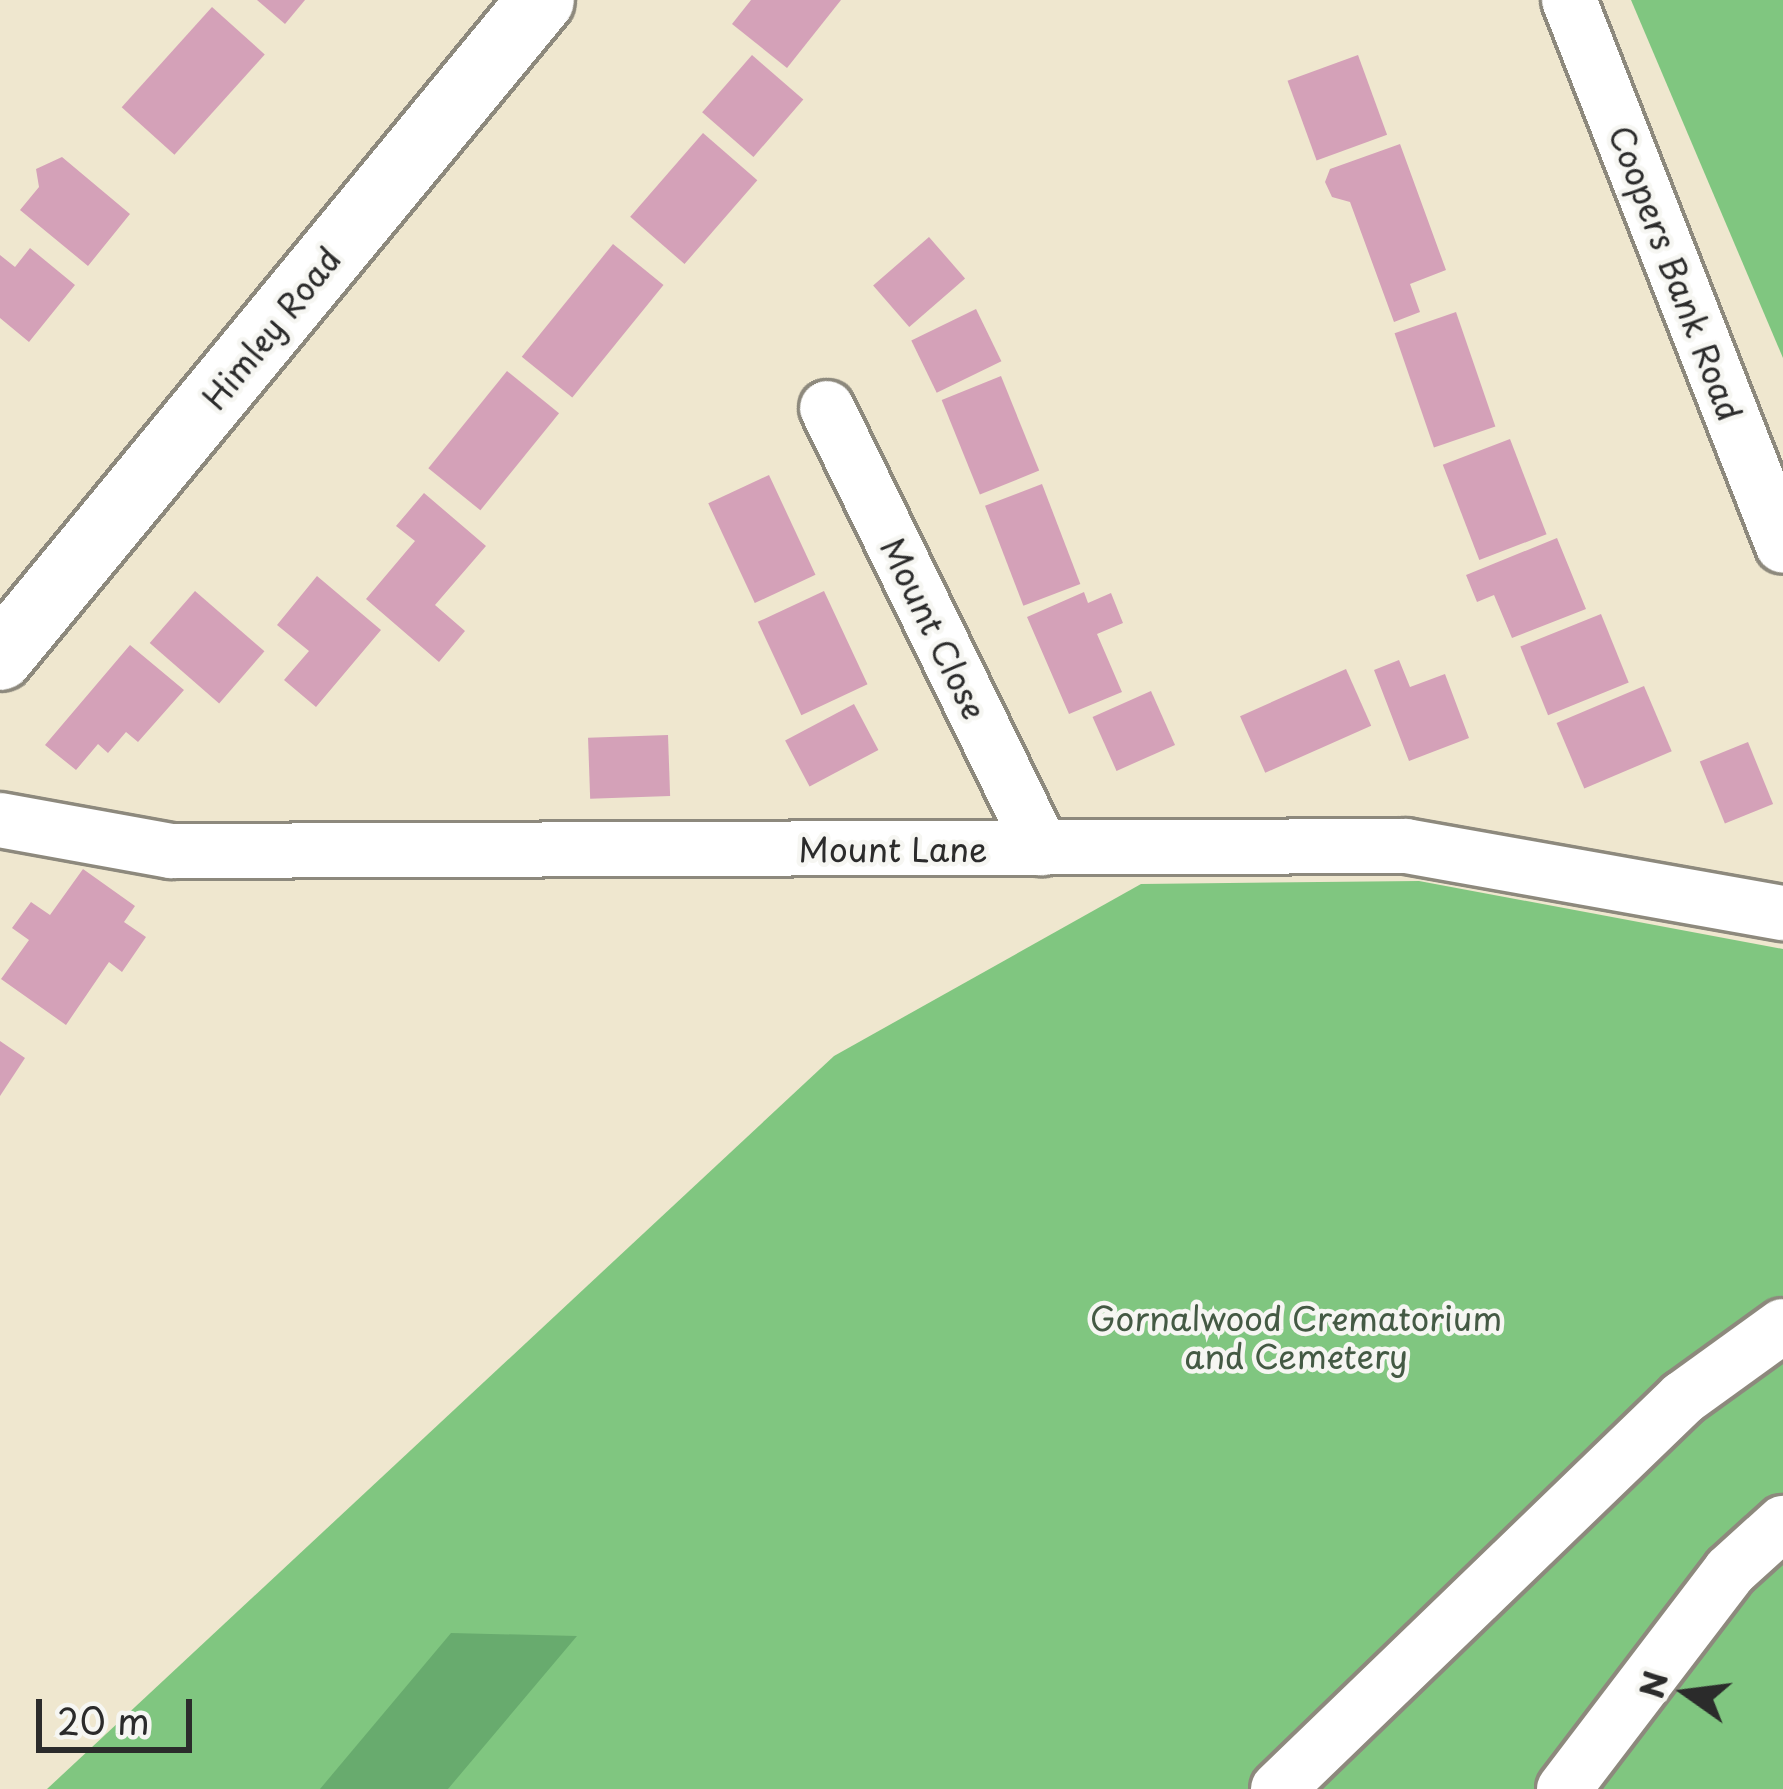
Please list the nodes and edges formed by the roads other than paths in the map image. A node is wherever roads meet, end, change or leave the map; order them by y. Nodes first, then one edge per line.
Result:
1 (541, 0) edge
2 (1569, 0) edge
3 (827, 408) dead end
4 (1783, 546) edge
5 (0, 656) edge
6 (0, 820) edge
7 (1042, 848) junction
8 (1783, 913) edge
9 (1783, 1326) edge
10 (1783, 1523) edge
11 (1279, 1789) edge
12 (1564, 1789) edge

1 - 5 main road, Himley Road
2 - 4 street, Coopers Bank Road
3 - 7 street, Mount Close
6 - 7 street, Mount Lane
7 - 8 street, Mount Lane
9 - 11 street
10 - 12 street

